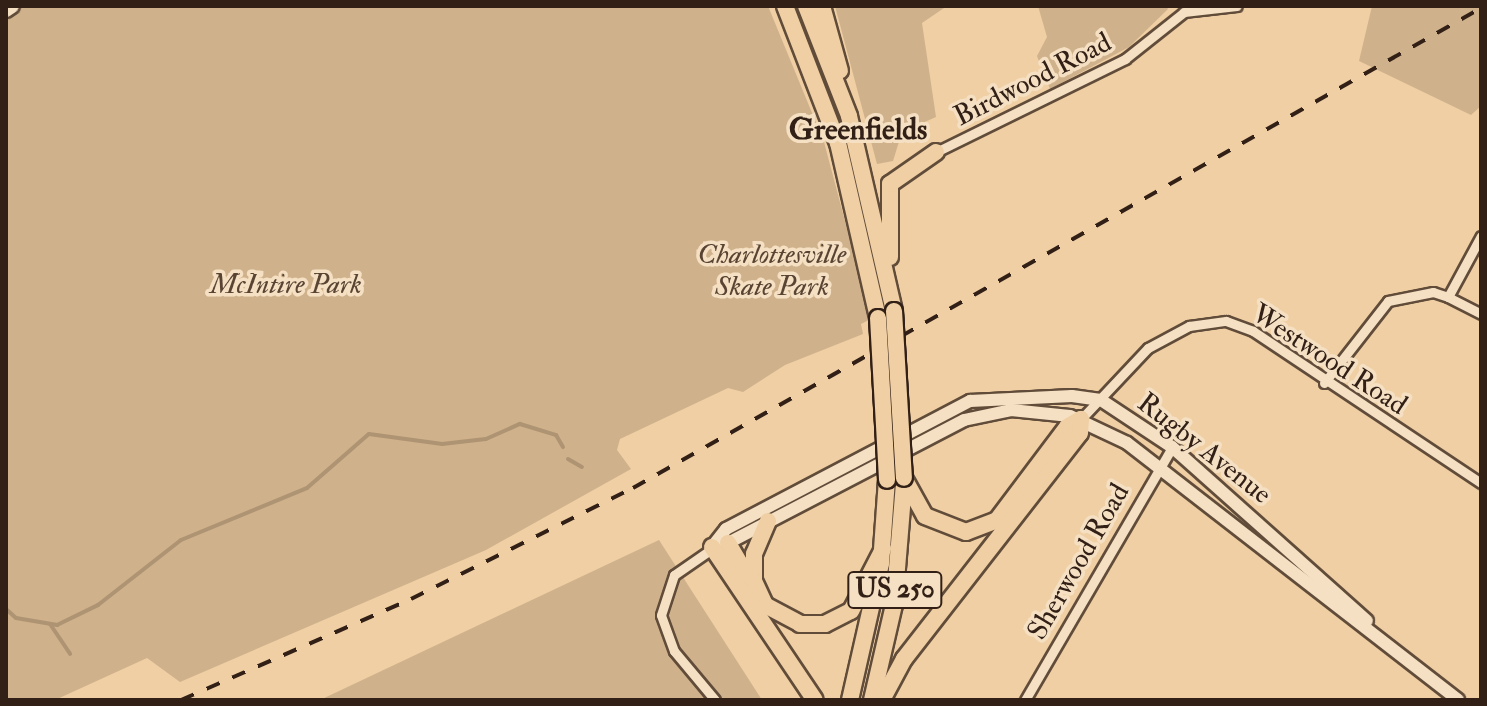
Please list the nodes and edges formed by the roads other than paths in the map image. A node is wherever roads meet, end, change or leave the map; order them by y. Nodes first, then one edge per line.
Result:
1 (12, 6) edge
2 (785, 6) edge
3 (806, 6) edge
4 (822, 6) edge
5 (1237, 6) edge
6 (1182, 9) edge
7 (6, 10) edge
8 (843, 97) junction
9 (936, 152) joint
10 (1481, 236) edge
11 (889, 282) junction
12 (1448, 297) junction
13 (1481, 314) edge
14 (1324, 383) junction
15 (1101, 400) junction
16 (1081, 419) junction
17 (1172, 447) junction
18 (1160, 468) junction
19 (895, 479) junction
20 (1481, 483) edge
21 (768, 521) junction
22 (720, 545) junction
23 (883, 549) junction
24 (758, 594) junction
25 (1379, 636) junction
26 (715, 700) edge
27 (815, 700) edge
28 (850, 700) edge
29 (872, 700) edge
30 (882, 700) edge
31 (1025, 700) edge
32 (1458, 700) edge

1 - 7 main road
2 - 19 highway, US 250, bridge
3 - 8 highway, US 250
4 - 8 highway
5 - 6 street
6 - 9 street, Birdwood Road
8 - 11 highway, US 250
9 - 11 highway
10 - 12 street
11 - 19 highway, US 250, bridge
12 - 13 street
12 - 14 street
14 - 15 street, Westwood Road
14 - 20 street, Westwood Road
15 - 16 street, Westwood Road
15 - 17 street, Rugby Avenue
15 - 22 street, Rugby Avenue
16 - 18 street, Rugby Avenue
16 - 19 highway
16 - 21 street, Rugby Avenue
16 - 30 highway
17 - 18 street, Sherwood Road
17 - 25 street, Rugby Avenue
18 - 25 street, Rugby Avenue
18 - 31 street, Sherwood Road
19 - 23 highway, US 250
19 - 29 highway, US 250
21 - 22 street, Rugby Avenue
21 - 24 highway
22 - 24 highway
22 - 26 street
22 - 27 highway
23 - 24 highway
23 - 28 highway, US 250
25 - 32 street, Rugby Avenue

